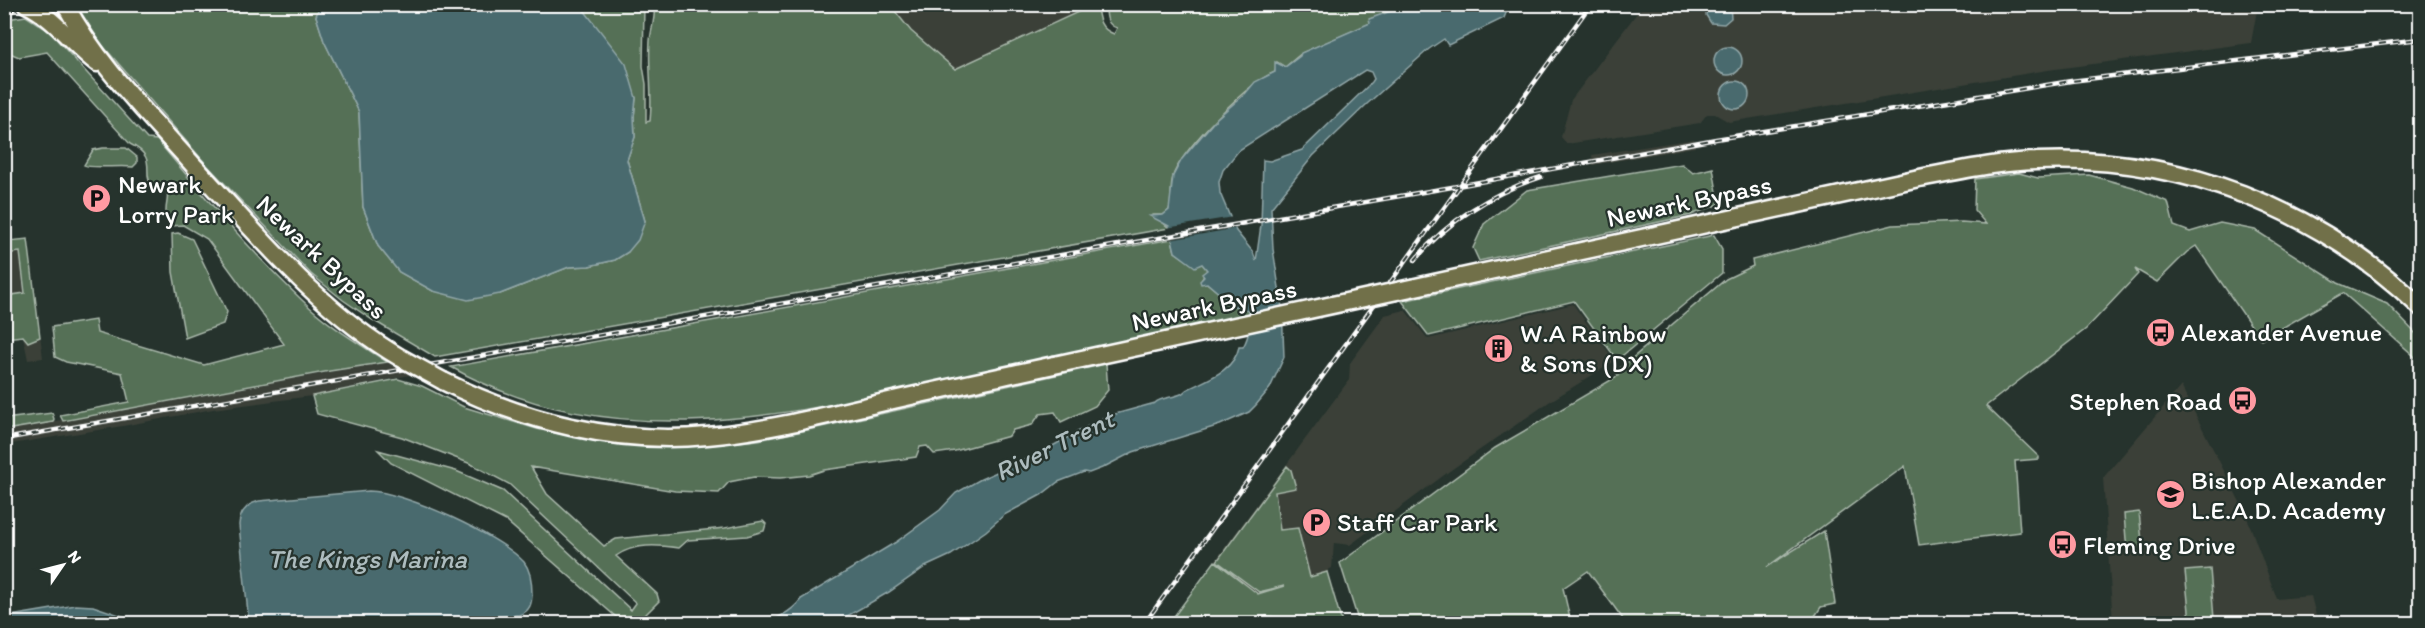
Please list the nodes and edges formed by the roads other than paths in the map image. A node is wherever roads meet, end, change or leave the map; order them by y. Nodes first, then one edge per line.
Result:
1 (26, 4) edge
2 (65, 4) edge
3 (108, 71) junction
4 (2421, 307) edge

1 - 3 highway, Newark Bypass
2 - 3 highway, Newark Bypass
3 - 4 highway, Newark Bypass, bridge

